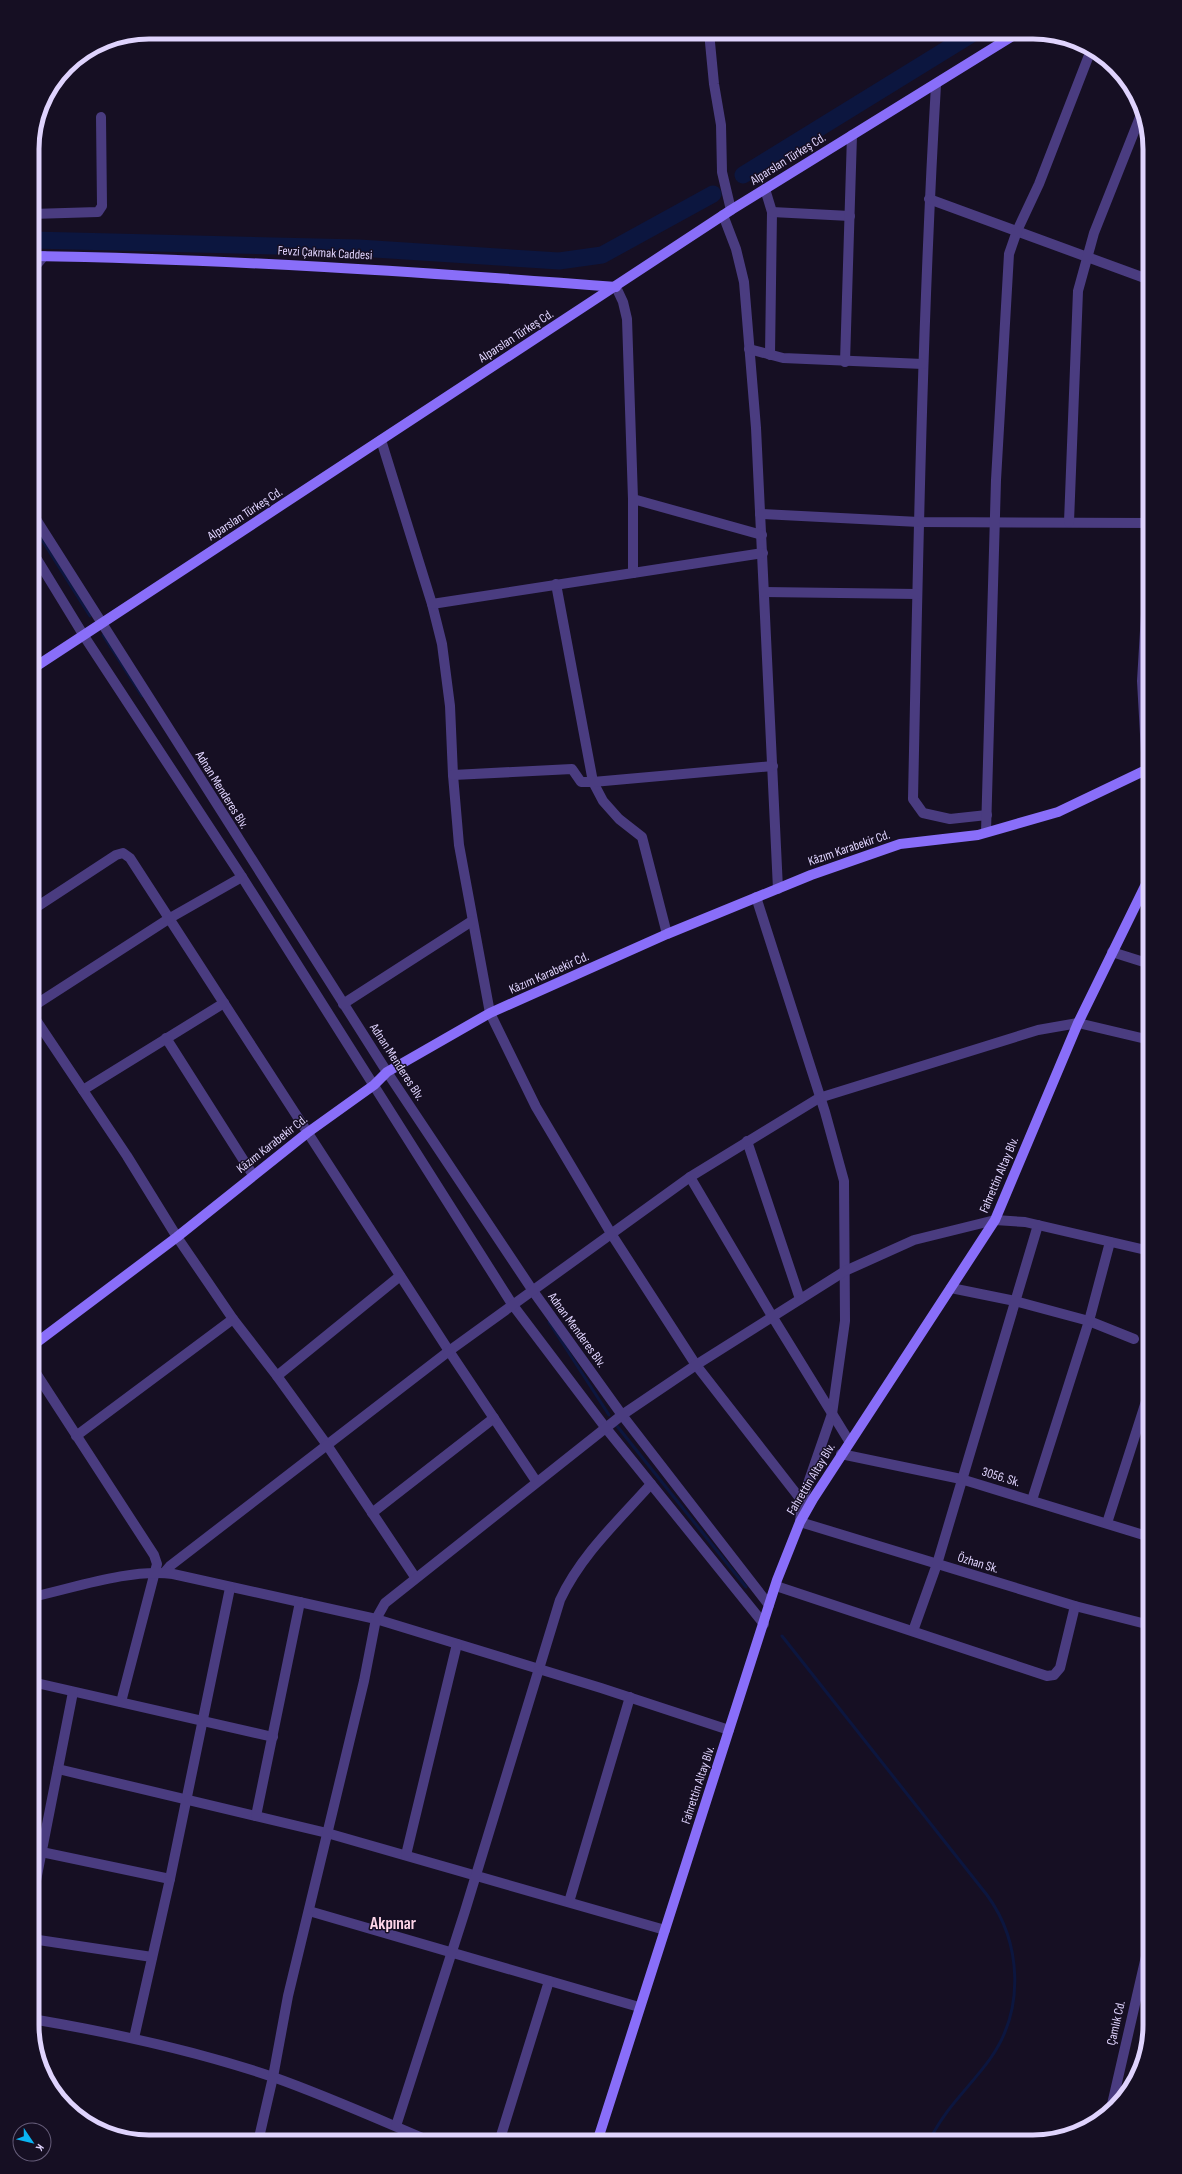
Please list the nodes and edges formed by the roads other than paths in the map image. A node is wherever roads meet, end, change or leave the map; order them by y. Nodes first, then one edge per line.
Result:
1 (710, 39) edge
2 (1008, 39) edge
3 (1089, 55) edge
4 (936, 85) junction
5 (101, 118) dead end
6 (1139, 120) edge
7 (852, 135) junction
8 (764, 189) junction
9 (929, 199) junction
10 (772, 212) junction
11 (727, 213) junction
12 (39, 214) edge
13 (850, 216) junction
14 (1017, 231) junction
15 (39, 256) edge
16 (44, 256) junction
17 (1088, 256) junction
18 (39, 262) edge
19 (1143, 277) edge
20 (616, 287) junction
21 (749, 349) junction
22 (770, 355) junction
23 (845, 362) junction
24 (923, 364) junction
25 (381, 440) junction
26 (633, 500) junction
27 (760, 514) junction
28 (919, 522) junction
29 (1069, 522) junction
30 (994, 523) junction
31 (1143, 523) edge
32 (39, 524) edge
33 (762, 535) junction
34 (763, 553) junction
35 (39, 562) edge
36 (633, 573) junction
37 (556, 584) junction
38 (764, 592) junction
39 (917, 594) junction
40 (432, 604) junction
41 (102, 624) junction
42 (84, 636) junction
43 (1143, 664) edge
44 (39, 665) edge
45 (1143, 696) edge
46 (773, 766) junction
47 (1143, 771) edge
48 (453, 775) junction
49 (593, 782) junction
50 (987, 815) junction
51 (986, 832) junction
52 (242, 877) junction
53 (778, 889) junction
54 (1143, 890) edge
55 (756, 897) junction
56 (39, 905) edge
57 (170, 918) junction
58 (472, 921) junction
59 (667, 934) junction
60 (1112, 952) junction
61 (1143, 962) edge
62 (39, 1002) edge
63 (224, 1002) junction
64 (343, 1004) junction
65 (490, 1014) junction
66 (1078, 1023) junction
67 (39, 1024) edge
68 (166, 1038) junction
69 (1143, 1038) edge
70 (387, 1072) junction
71 (374, 1085) junction
72 (83, 1090) junction
73 (819, 1098) junction
74 (307, 1133) junction
75 (748, 1141) junction
76 (254, 1175) junction
77 (690, 1177) junction
78 (995, 1220) junction
79 (1038, 1225) junction
80 (612, 1235) junction
81 (177, 1237) junction
82 (1110, 1242) junction
83 (1143, 1249) edge
84 (845, 1271) junction
85 (400, 1276) junction
86 (951, 1288) junction
87 (533, 1291) junction
88 (800, 1299) junction
89 (1015, 1301) junction
90 (512, 1304) junction
91 (772, 1316) junction
92 (234, 1319) junction
93 (1090, 1322) junction
94 (1134, 1339) dead end
95 (39, 1341) edge
96 (449, 1351) junction
97 (696, 1364) junction
98 (277, 1376) junction
99 (39, 1378) edge
100 (1143, 1411) edge
101 (832, 1414) junction
102 (622, 1415) junction
103 (494, 1418) junction
104 (605, 1427) junction
105 (76, 1436) junction
106 (849, 1441) junction
107 (327, 1445) junction
108 (841, 1454) junction
109 (961, 1479) junction
110 (536, 1481) junction
111 (651, 1484) junction
112 (1032, 1500) junction
113 (802, 1501) junction
114 (372, 1513) junction
115 (800, 1522) junction
116 (1107, 1523) junction
117 (1143, 1535) edge
118 (937, 1564) junction
119 (160, 1573) junction
120 (415, 1577) junction
121 (776, 1586) junction
122 (230, 1588) junction
123 (39, 1595) edge
124 (300, 1602) junction
125 (770, 1605) junction
126 (1075, 1606) junction
127 (376, 1619) junction
128 (1143, 1623) edge
129 (764, 1624) junction
130 (913, 1631) junction
131 (458, 1644) junction
132 (538, 1668) junction
133 (39, 1684) edge
134 (73, 1692) junction
135 (630, 1697) junction
136 (121, 1702) junction
137 (203, 1721) junction
138 (729, 1730) junction
139 (273, 1737) junction
140 (58, 1769) junction
141 (186, 1800) junction
142 (256, 1816) junction
143 (327, 1833) junction
144 (39, 1843) edge
145 (39, 1851) edge
146 (406, 1855) junction
147 (476, 1875) junction
148 (170, 1879) junction
149 (568, 1902) junction
150 (309, 1911) junction
151 (665, 1930) junction
152 (39, 1940) edge
153 (452, 1952) junction
154 (152, 1957) junction
155 (1143, 1969) edge
156 (549, 1981) junction
157 (639, 2007) junction
158 (39, 2020) edge
159 (134, 2038) junction
160 (273, 2077) junction
161 (1113, 2100) edge
162 (396, 2126) junction
163 (260, 2135) edge
164 (416, 2135) edge
165 (501, 2135) edge
166 (599, 2135) edge

1 - 11 street
2 - 4 street, Alparslan Türkeş Cd.
3 - 14 street
4 - 7 street, Alparslan Türkeş Cd.
4 - 9 street
5 - 12 street
6 - 17 street
7 - 8 street, Alparslan Türkeş Cd.
7 - 13 street
8 - 10 street
8 - 11 street, Alparslan Türkeş Cd.
9 - 14 street
9 - 24 street
10 - 13 street
10 - 22 street
11 - 20 street, Alparslan Türkeş Cd.
11 - 21 street
13 - 23 street
14 - 17 street
14 - 30 street
15 - 16 street, Fevzi Çakmak Caddesi
16 - 18 street
16 - 20 street, Fevzi Çakmak Caddesi
17 - 19 street
17 - 29 street
20 - 25 street, Alparslan Türkeş Cd.
20 - 26 street
21 - 22 street
21 - 27 street
22 - 23 street
23 - 24 street
24 - 28 street
25 - 40 street
25 - 41 street, Alparslan Türkeş Cd.
26 - 33 street
26 - 36 street
27 - 28 street
27 - 33 street
28 - 30 street
28 - 39 street
29 - 30 street
29 - 31 street
30 - 50 street
32 - 41 street, Adnan Menderes Blv.
33 - 34 street
34 - 36 street
34 - 38 street
35 - 42 street
36 - 37 street
37 - 40 street
37 - 49 street
38 - 39 street
38 - 46 street
39 - 50 street
40 - 48 street
41 - 42 street, Alparslan Türkeş Cd.
41 - 64 street, Adnan Menderes Blv.
42 - 44 street, Alparslan Türkeş Cd.
42 - 52 street
43 - 45 street
46 - 49 street
46 - 53 street
47 - 51 street, Kâzım Karabekir Cd.
48 - 49 street
48 - 58 street
49 - 59 street
50 - 51 street
51 - 53 street, Kâzım Karabekir Cd.
52 - 57 street
52 - 71 street
53 - 55 street, Kâzım Karabekir Cd.
54 - 60 street, Fahrettin Altay Blv.
55 - 59 street, Kâzım Karabekir Cd.
55 - 73 street
56 - 57 street
57 - 62 street
57 - 63 street
58 - 64 street
58 - 65 street
59 - 65 street, Kâzım Karabekir Cd.
60 - 61 street
60 - 66 street, Fahrettin Altay Blv.
63 - 68 street
63 - 74 street
64 - 70 street, Adnan Menderes Blv.
65 - 70 street, Kâzım Karabekir Cd.
65 - 80 street
66 - 69 street
66 - 73 street
66 - 78 street, Fahrettin Altay Blv.
67 - 72 street
68 - 72 street
68 - 76 street
70 - 71 street, Kâzım Karabekir Cd.
70 - 87 street, Adnan Menderes Blv.
71 - 74 street, Kâzım Karabekir Cd.
71 - 90 street
72 - 81 street
73 - 75 street
73 - 84 street
74 - 76 street, Kâzım Karabekir Cd.
74 - 85 street
75 - 77 street
75 - 88 street
76 - 81 street, Kâzım Karabekir Cd.
77 - 80 street
77 - 91 street
78 - 79 street
78 - 84 street
78 - 86 street, Fahrettin Altay Blv.
79 - 82 street
79 - 89 street
80 - 87 street
80 - 97 street
81 - 92 street
81 - 95 street, Kâzım Karabekir Cd.
82 - 83 street
82 - 93 street
84 - 88 street
84 - 101 street
85 - 96 street
85 - 98 street
86 - 89 street
86 - 106 street, Fahrettin Altay Blv.
87 - 90 street
87 - 102 street, Adnan Menderes Blv.
88 - 91 street
89 - 93 street
89 - 109 street
90 - 96 street
90 - 104 street
91 - 97 street
91 - 101 street
92 - 98 street
92 - 105 street
93 - 94 street
93 - 112 street
96 - 103 street
96 - 107 street
97 - 102 street
97 - 113 street
98 - 107 street
99 - 105 street
100 - 116 street
101 - 106 street
101 - 113 street
102 - 104 street
102 - 125 street, Adnan Menderes Blv.
103 - 110 street
103 - 114 street
104 - 110 street
104 - 111 street
105 - 119 street
106 - 108 street, Fahrettin Altay Blv.
107 - 114 street
107 - 119 street
108 - 109 street, 3056. Sk.
108 - 115 street, Fahrettin Altay Blv.
109 - 112 street, 3056. Sk.
109 - 118 street
110 - 120 street
111 - 129 street
111 - 132 street
112 - 116 street, 3056. Sk.
113 - 115 street
114 - 120 street
115 - 118 street, Özhan Sk.
115 - 121 street, Fahrettin Altay Blv.
116 - 117 street, 3056. Sk.
118 - 126 street, Özhan Sk.
118 - 130 street
119 - 122 street
119 - 123 street
119 - 136 street
120 - 127 street
121 - 125 street, Fahrettin Altay Blv.
121 - 130 street
122 - 124 street
122 - 137 street
124 - 127 street
124 - 139 street
125 - 129 street, Fahrettin Altay Blv.
126 - 128 street, Özhan Sk.
126 - 130 street
127 - 131 street
127 - 143 street
129 - 138 street, Fahrettin Altay Blv.
131 - 132 street
131 - 146 street
132 - 135 street
132 - 147 street
133 - 134 street
134 - 136 street
134 - 140 street
135 - 138 street
135 - 149 street
136 - 137 street
137 - 139 street
137 - 141 street
138 - 151 street, Fahrettin Altay Blv.
139 - 142 street
140 - 141 street
140 - 144 street
141 - 142 street
141 - 148 street
142 - 143 street
143 - 146 street
143 - 150 street
145 - 148 street
146 - 147 street
147 - 149 street
147 - 153 street
148 - 154 street
149 - 151 street
150 - 153 street
150 - 160 street
151 - 157 street, Fahrettin Altay Blv.
152 - 154 street
153 - 156 street
153 - 162 street
154 - 159 street
155 - 161 street, Çamlık Cd.
156 - 157 street
156 - 165 street
157 - 166 street, Fahrettin Altay Blv.
158 - 159 street
159 - 160 street
160 - 162 street
160 - 163 street
162 - 164 street

